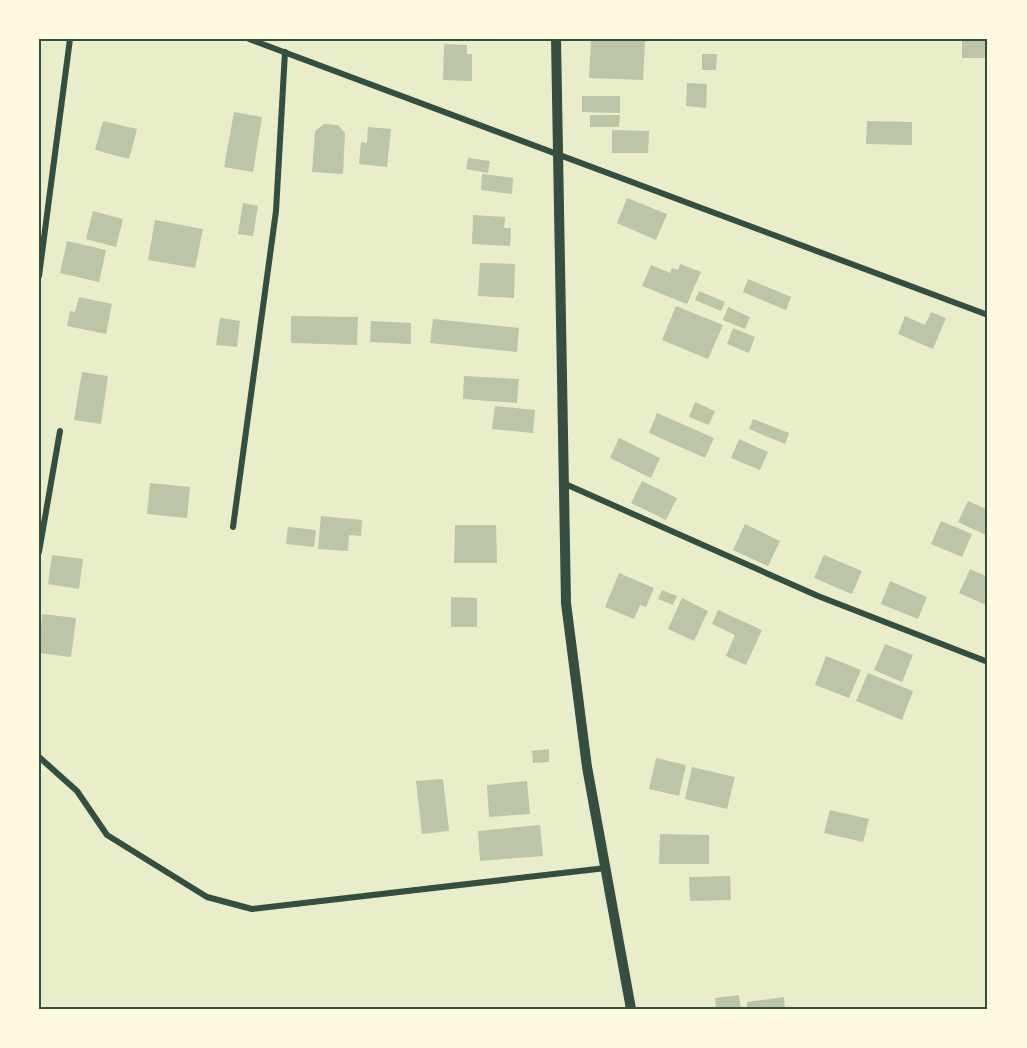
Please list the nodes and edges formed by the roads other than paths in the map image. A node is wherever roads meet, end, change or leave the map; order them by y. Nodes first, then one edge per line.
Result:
1 (70, 39) edge
2 (249, 39) edge
3 (556, 39) edge
4 (285, 52) junction
5 (558, 152) junction
6 (39, 276) edge
7 (988, 315) edge
8 (60, 431) dead end
9 (562, 482) junction
10 (233, 527) dead end
11 (39, 552) edge
12 (988, 662) edge
13 (39, 757) edge
14 (606, 868) junction
15 (631, 1009) edge

1 - 6 street
2 - 4 street
3 - 5 street
4 - 5 street
4 - 10 street
5 - 7 street
5 - 9 street
8 - 11 street
9 - 12 street
9 - 14 street
13 - 14 street
14 - 15 street

